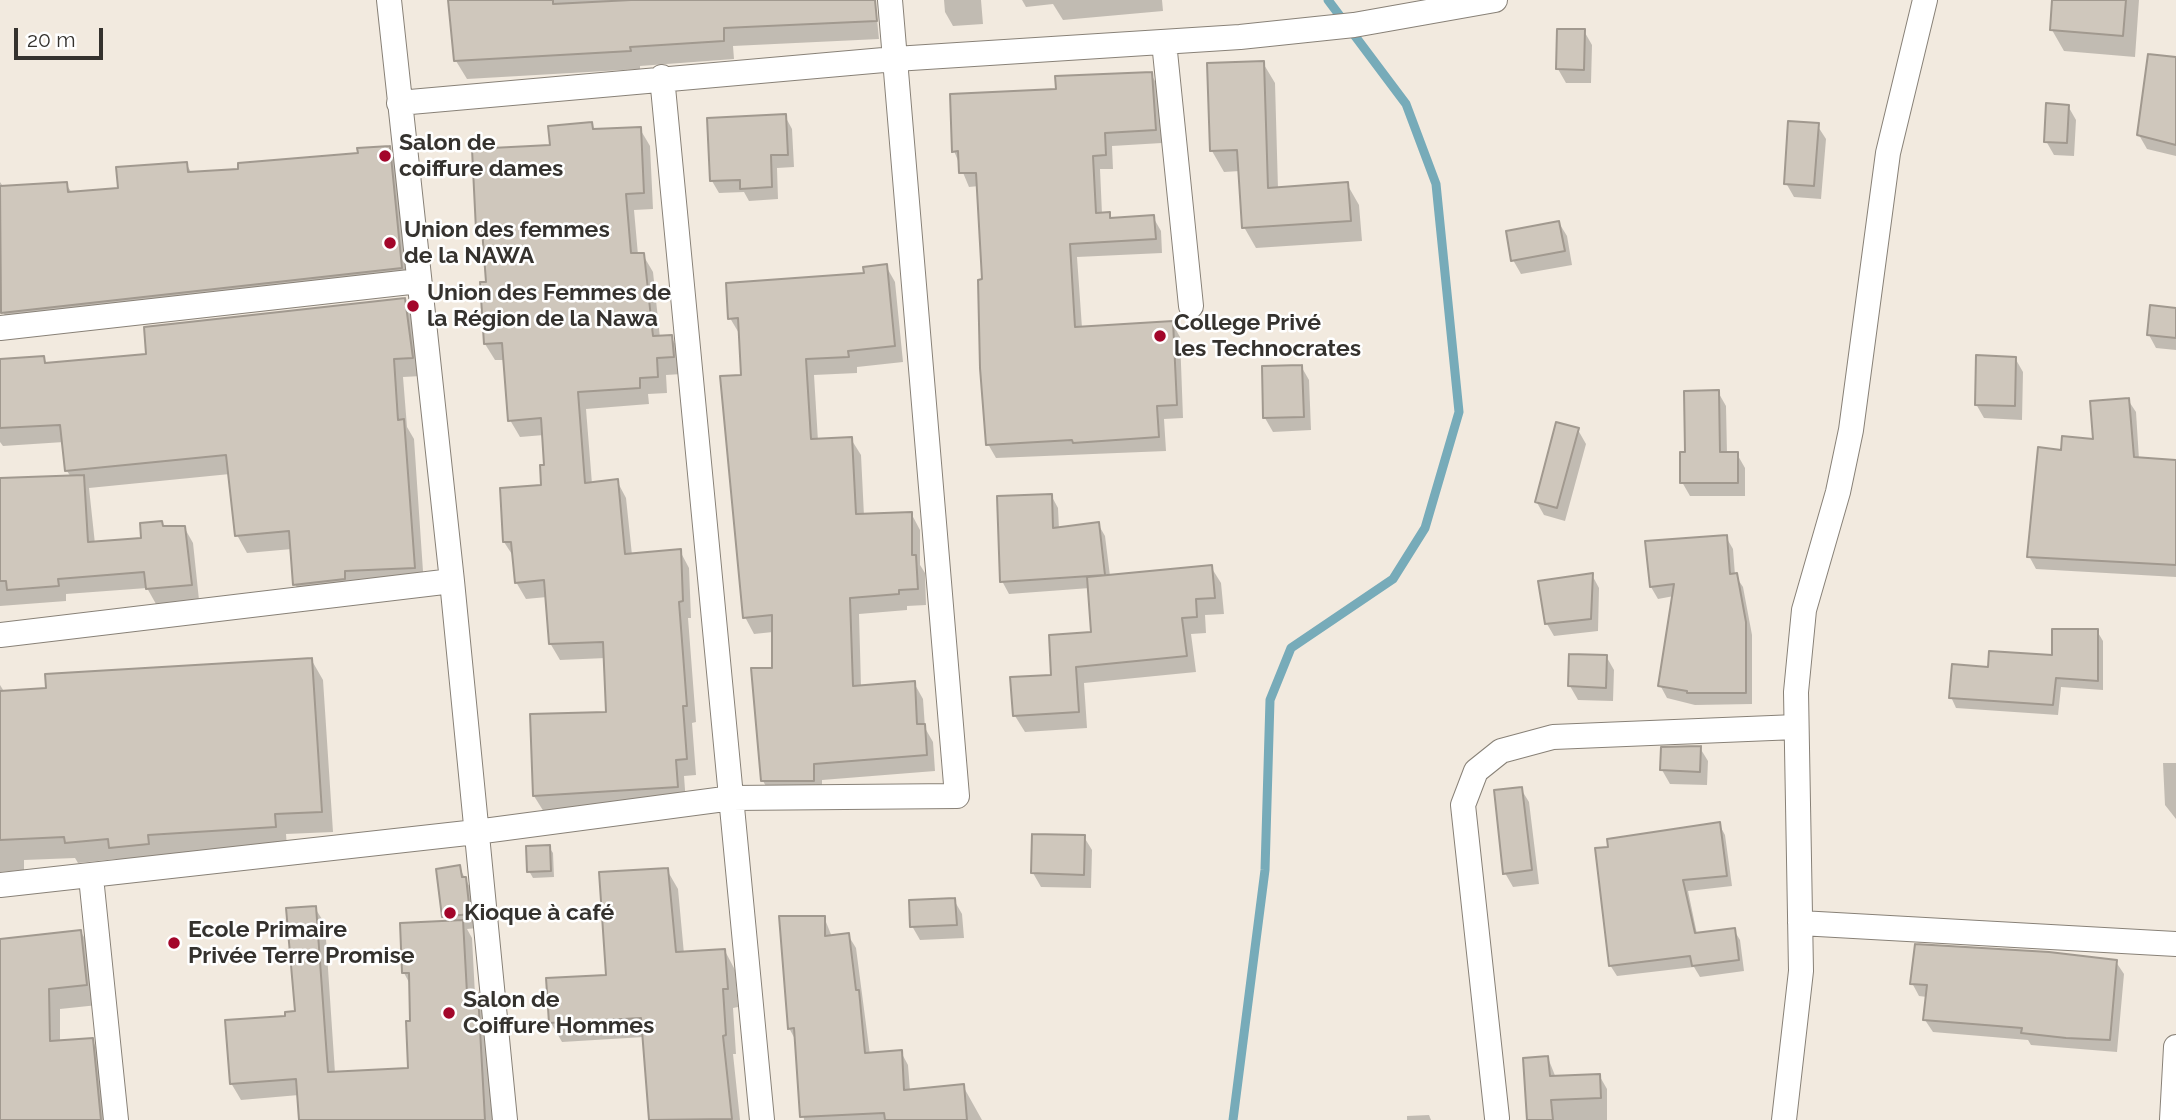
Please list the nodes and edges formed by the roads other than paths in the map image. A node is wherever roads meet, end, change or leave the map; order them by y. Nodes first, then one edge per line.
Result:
1 (389, 0) edge
2 (890, 0) edge
3 (1495, 0) edge
4 (1925, 0) edge
5 (1164, 42) junction
6 (895, 59) junction
7 (662, 77) junction
8 (399, 103) junction
9 (419, 281) junction
10 (1191, 306) dead end
11 (0, 328) edge
12 (453, 581) junction
13 (0, 635) edge
14 (1796, 727) junction
15 (732, 798) junction
16 (476, 832) junction
17 (92, 877) junction
18 (0, 886) edge
19 (1800, 923) junction
20 (2176, 944) edge
21 (2176, 1047) edge
22 (1497, 1118) dead end
23 (116, 1120) edge
24 (505, 1120) edge
25 (762, 1120) edge
26 (1784, 1120) edge
27 (2172, 1120) edge

1 - 8 street
2 - 6 street
3 - 5 street
4 - 14 street
5 - 6 street
5 - 10 street
6 - 7 street
6 - 15 street
7 - 8 street
7 - 15 street
8 - 9 street
9 - 11 street
9 - 12 street
12 - 13 street
12 - 16 street
14 - 19 street
14 - 22 street
15 - 16 street
15 - 25 street
16 - 17 street
16 - 24 street
17 - 18 street
17 - 23 street
19 - 20 street
19 - 26 street
21 - 27 street

